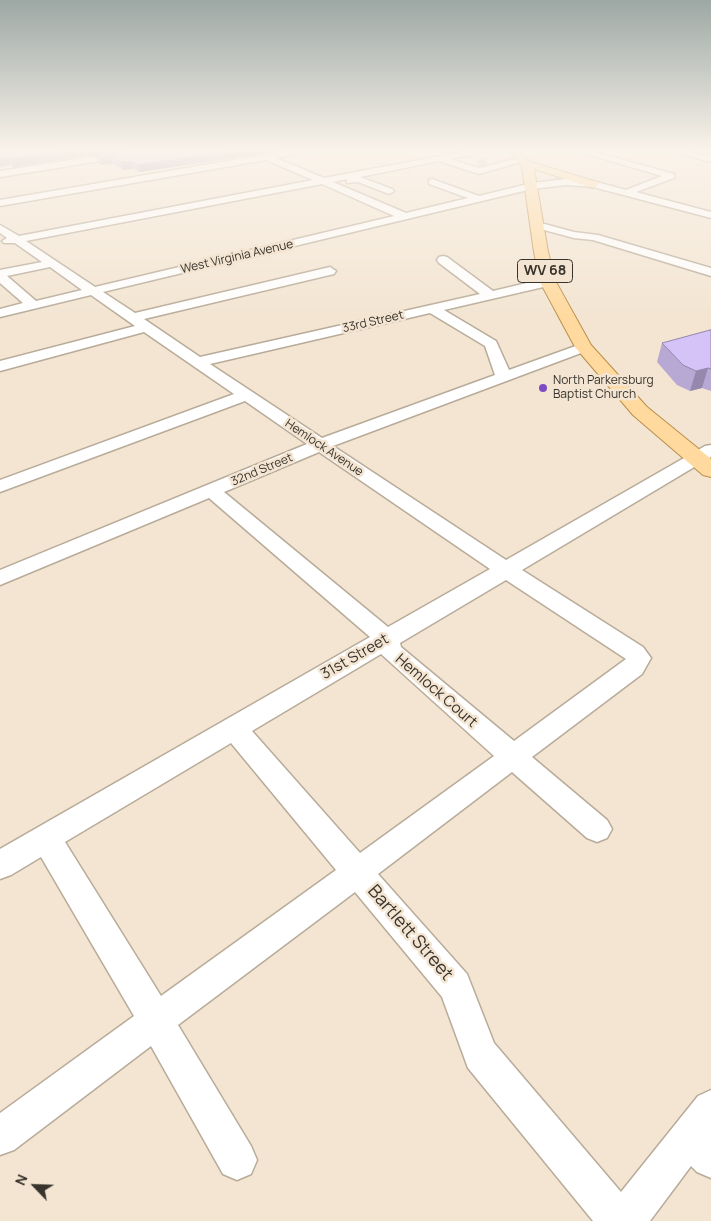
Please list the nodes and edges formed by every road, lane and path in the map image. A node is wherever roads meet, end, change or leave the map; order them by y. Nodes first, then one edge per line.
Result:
1 (193, 206) edge
2 (360, 206) edge
3 (381, 206) edge
4 (451, 206) edge
5 (535, 206) edge
6 (678, 206) edge
7 (711, 215) edge
8 (406, 217) junction
9 (391, 221) junction
10 (537, 225) junction
11 (0, 228) edge
12 (17, 240) junction
13 (610, 241) junction
14 (0, 243) edge
15 (589, 249) dead end
16 (443, 260) dead end
17 (52, 263) junction
18 (330, 271) dead end
19 (711, 272) edge
20 (0, 276) edge
21 (548, 282) junction
22 (93, 291) junction
23 (490, 295) junction
24 (33, 305) junction
25 (433, 309) junction
26 (0, 313) edge
27 (132, 318) junction
28 (146, 327) junction
29 (584, 347) junction
30 (197, 362) junction
31 (0, 366) edge
32 (504, 376) junction
33 (246, 395) junction
34 (320, 446) junction
35 (706, 459) edge
36 (0, 486) edge
37 (212, 491) junction
38 (505, 570) junction
39 (0, 578) edge
40 (387, 639) junction
41 (234, 728) junction
42 (513, 757) junction
43 (597, 830) dead end
44 (46, 838) junction
45 (0, 865) edge
46 (357, 872) junction
47 (156, 1021) junction
48 (704, 1134) edge
49 (0, 1136) edge
50 (237, 1160) dead end
51 (619, 1221) edge
52 (624, 1221) edge

1 - 12 street
2 - 9 street
3 - 8 street
4 - 8 street, West Virginia Avenue
5 - 10 main road, WV 68
6 - 7 street, West Virginia Avenue
8 - 9 street, West Virginia Avenue
9 - 22 street, West Virginia Avenue
10 - 13 street
10 - 21 main road, WV 68
11 - 12 street, Hemlock Avenue
12 - 14 street
12 - 17 street, Hemlock Avenue
13 - 15 street
13 - 19 street
16 - 23 street
17 - 20 street
17 - 22 street, Hemlock Avenue
18 - 27 street
20 - 24 street
21 - 23 street, 33rd Street
21 - 29 main road, WV 68
22 - 24 street, West Virginia Avenue
22 - 27 street, Hemlock Avenue
23 - 25 street, 33rd Street
24 - 26 street, West Virginia Avenue
25 - 30 street, 33rd Street
25 - 32 street
27 - 28 street, Hemlock Avenue
28 - 30 street, Hemlock Avenue
28 - 31 street
29 - 32 street, 32nd Street
29 - 35 main road, WV 68
30 - 33 street, Hemlock Avenue
32 - 34 street, 32nd Street
33 - 34 street, Hemlock Avenue
33 - 36 street
34 - 37 street, 32nd Street
34 - 38 street, Hemlock Avenue
35 - 38 street, 31st Street
37 - 39 street, 32nd Street
37 - 40 street, Hemlock Court
38 - 40 street, 31st Street
38 - 42 street, Hemlock Avenue
40 - 41 street, 31st Street
40 - 42 street, Hemlock Court
41 - 44 street, 31st Street
41 - 46 street, Bartlett Street
42 - 43 street, Hemlock Court
42 - 46 street
44 - 45 street, 31st Street
44 - 47 street
46 - 47 street
46 - 51 street, Bartlett Street
47 - 49 street
47 - 50 street
48 - 52 street

